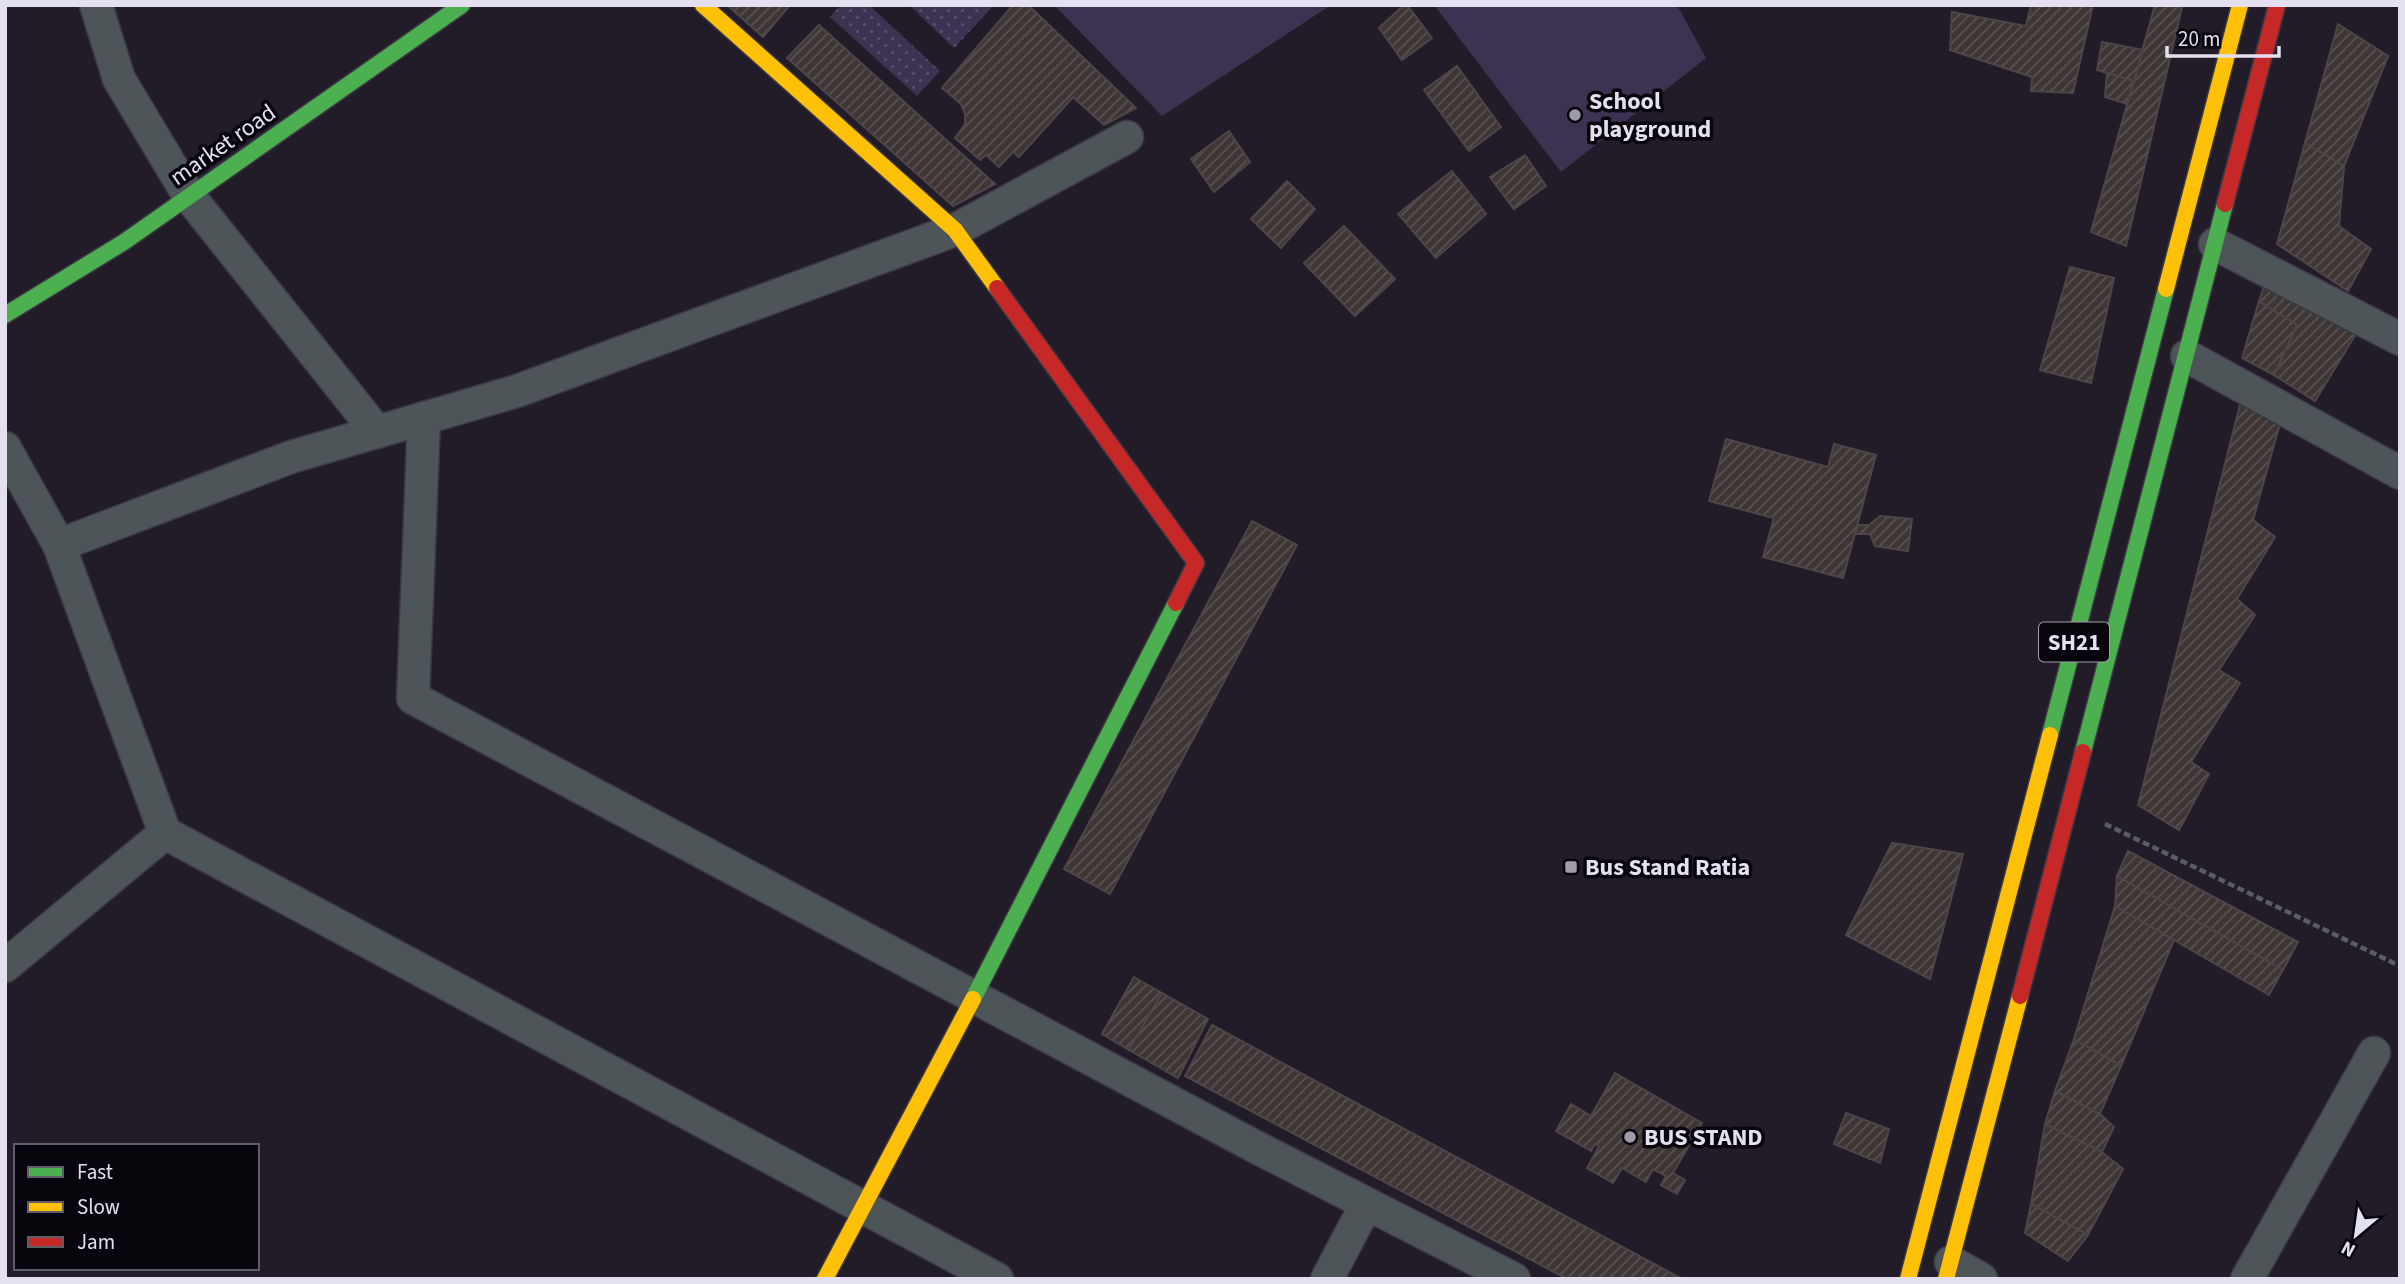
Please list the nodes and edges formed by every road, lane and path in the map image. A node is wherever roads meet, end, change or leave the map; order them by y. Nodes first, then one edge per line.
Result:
1 (96, 5) edge
2 (462, 5) edge
3 (703, 5) edge
4 (2240, 5) edge
5 (2277, 5) edge
6 (1127, 137) dead end
7 (189, 196) junction
8 (955, 230) junction
9 (2215, 244) junction
10 (5, 315) edge
11 (2400, 339) edge
12 (2187, 356) junction
13 (424, 418) junction
14 (377, 432) junction
15 (5, 448) edge
16 (2400, 473) edge
17 (59, 545) junction
18 (2069, 807) junction
19 (165, 833) junction
20 (5, 966) edge
21 (2400, 966) edge
22 (974, 997) junction
23 (2374, 1053) dead end
24 (1366, 1205) junction
25 (863, 1207) junction
26 (1948, 1270) edge
27 (825, 1279) edge
28 (997, 1279) edge
29 (1327, 1279) edge
30 (1514, 1279) edge
31 (1908, 1279) edge
32 (1981, 1279) edge
33 (2247, 1279) edge

1 - 7 street
2 - 7 main road, market road
3 - 8 main road
4 - 31 main road, SH21
5 - 9 main road, SH21
6 - 8 street
7 - 10 main road, market road
7 - 14 street
8 - 13 street
8 - 22 main road
9 - 11 street
9 - 12 main road, SH21
12 - 16 street
12 - 18 main road, SH21
13 - 14 street
13 - 22 street
14 - 17 street
15 - 17 street
17 - 19 street
18 - 21 path
18 - 26 main road, SH21
19 - 20 street
19 - 25 street
22 - 24 street
22 - 25 main road
23 - 33 street
24 - 29 street
24 - 30 street
25 - 27 main road
25 - 28 street
26 - 32 street

